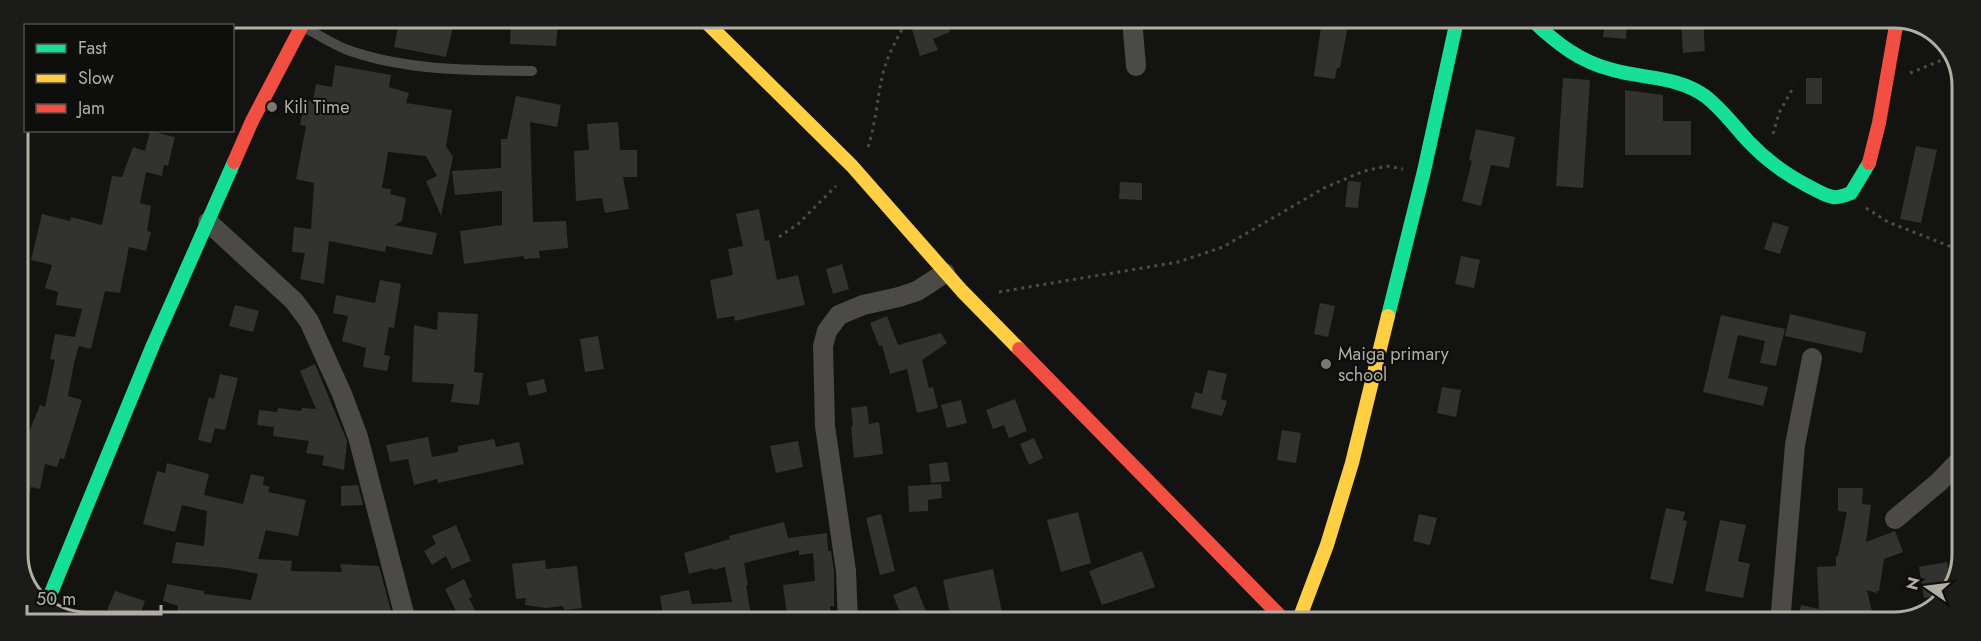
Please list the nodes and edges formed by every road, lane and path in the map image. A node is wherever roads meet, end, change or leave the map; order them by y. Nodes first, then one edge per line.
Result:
1 (301, 28) edge
2 (313, 28) edge
3 (712, 28) edge
4 (903, 28) edge
5 (1133, 28) edge
6 (1454, 28) edge
7 (1540, 28) edge
8 (1896, 28) edge
9 (1945, 59) edge
10 (1136, 66) dead end
11 (532, 70) dead end
12 (1888, 78) junction
13 (1794, 86) dead end
14 (234, 116) edge
15 (252, 121) junction
16 (1766, 156) junction
17 (852, 166) junction
18 (1424, 171) junction
19 (1851, 193) junction
20 (208, 222) junction
21 (779, 237) dead end
22 (1952, 247) edge
23 (945, 273) junction
24 (994, 292) dead end
25 (1812, 358) dead end
26 (1952, 468) edge
27 (1895, 519) dead end
28 (49, 598) edge
29 (404, 612) edge
30 (848, 612) edge
31 (1276, 612) edge
32 (1302, 612) edge
33 (1781, 612) edge

1 - 15 main road
2 - 11 lane
3 - 17 main road
4 - 17 path
5 - 10 street
6 - 18 main road
7 - 16 main road
8 - 12 main road
9 - 12 path
12 - 19 main road
13 - 16 path
14 - 15 street
15 - 20 main road
16 - 19 main road
17 - 21 path
17 - 23 main road
18 - 24 path
18 - 32 main road
19 - 22 path
20 - 28 main road
20 - 29 street
23 - 30 street
23 - 31 main road
25 - 33 street
26 - 27 street

